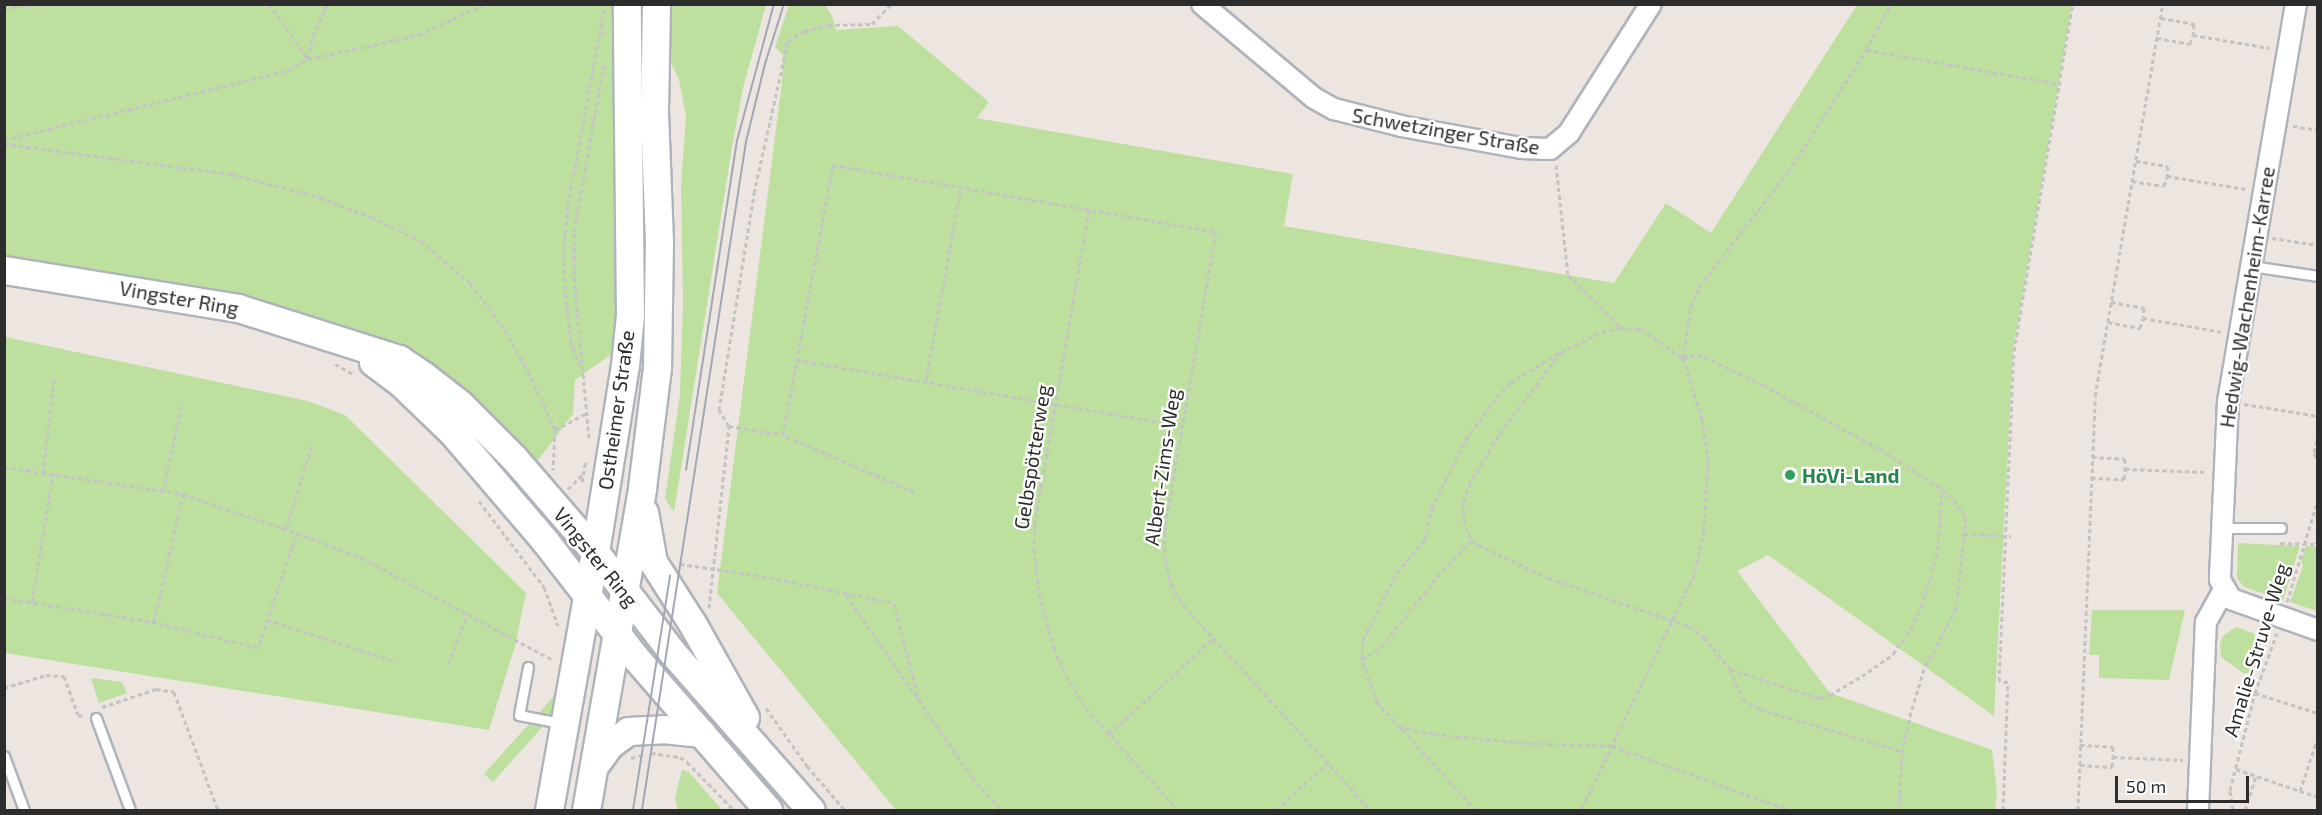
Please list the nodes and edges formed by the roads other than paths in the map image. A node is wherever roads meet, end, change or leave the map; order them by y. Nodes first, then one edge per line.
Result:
1 (627, 4) edge
2 (656, 4) edge
3 (1202, 4) edge
4 (2296, 4) edge
5 (1646, 6) edge
6 (2251, 266) junction
7 (4, 270) edge
8 (2318, 276) edge
9 (341, 352) junction
10 (642, 488) junction
11 (2221, 528) junction
12 (2281, 528) dead end
13 (595, 552) junction
14 (623, 589) junction
15 (2224, 590) junction
16 (587, 597) junction
17 (2318, 630) edge
18 (615, 633) junction
19 (528, 667) dead end
20 (96, 718) road end
21 (564, 724) junction
22 (702, 733) junction
23 (4, 756) edge
24 (772, 765) junction
25 (593, 767) junction
26 (24, 810) edge
27 (130, 810) edge
28 (549, 810) edge
29 (586, 810) edge
30 (768, 810) edge
31 (811, 810) edge
32 (2198, 810) edge

1 - 13 main road, Ostheimer Straße
2 - 10 main road, Ostheimer Straße
3 - 5 street, Schwetzinger Straße
4 - 6 street, Hedwig-Wachenheim-Karree
6 - 8 lane
6 - 11 street, Hedwig-Wachenheim-Karree
7 - 9 main road, Vingster Ring
9 - 13 main road, Vingster Ring
9 - 16 main road, Vingster Ring
10 - 14 main road, Ostheimer Straße
10 - 24 main road
11 - 12 lane
11 - 15 street, Hedwig-Wachenheim-Karree
13 - 14 main road, Vingster Ring
13 - 16 main road, Ostheimer Straße
14 - 18 main road, Ostheimer Straße
14 - 24 main road, Vingster Ring
15 - 17 street
15 - 32 street
16 - 18 main road, Vingster Ring
16 - 21 main road, Ostheimer Straße
18 - 22 main road, Vingster Ring
18 - 25 main road, Ostheimer Straße
19 - 21 lane
20 - 27 lane
21 - 28 main road, Ostheimer Straße
22 - 25 main road
22 - 30 main road, Vingster Ring
23 - 26 lane
24 - 31 main road, Vingster Ring
25 - 29 main road, Ostheimer Straße

